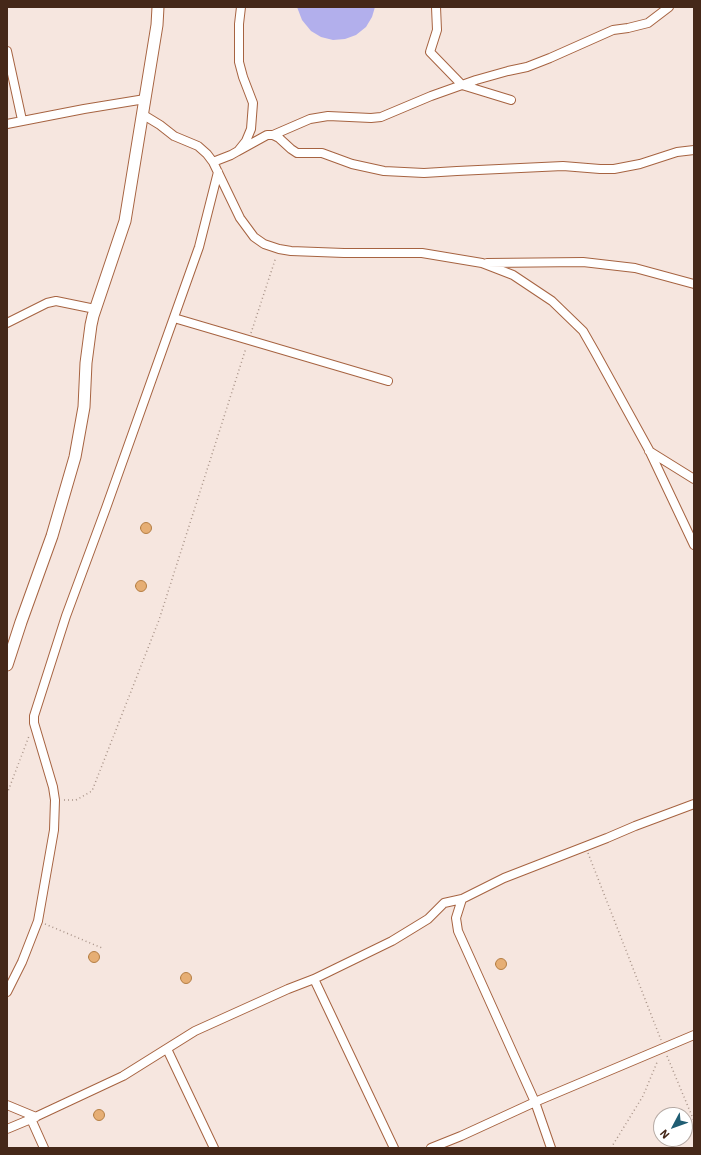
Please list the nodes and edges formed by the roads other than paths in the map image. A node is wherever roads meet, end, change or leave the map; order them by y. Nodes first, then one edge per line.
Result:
1 (158, 7) edge
2 (241, 7) edge
3 (436, 7) edge
4 (669, 7) edge
5 (7, 50) edge
6 (462, 85) junction
7 (145, 99) junction
8 (511, 100) dead end
9 (142, 114) junction
10 (22, 120) junction
11 (7, 124) edge
12 (273, 135) junction
13 (694, 150) edge
14 (238, 151) junction
15 (213, 162) junction
16 (218, 172) junction
17 (482, 263) junction
18 (694, 284) edge
19 (95, 309) junction
20 (174, 318) junction
21 (7, 323) edge
22 (388, 381) dead end
23 (649, 450) junction
24 (694, 479) edge
25 (694, 545) edge
26 (7, 666) edge
27 (694, 804) edge
28 (462, 899) junction
29 (314, 979) junction
30 (7, 992) edge
31 (694, 1035) edge
32 (167, 1050) junction
33 (535, 1102) junction
34 (7, 1105) edge
35 (34, 1118) junction
36 (7, 1129) edge
37 (44, 1148) edge
38 (214, 1148) edge
39 (394, 1148) edge
40 (431, 1148) edge
41 (551, 1148) edge

1 - 7 street
2 - 14 street
3 - 6 street
4 - 6 street
5 - 10 street
6 - 8 street
6 - 12 street
7 - 9 street
7 - 10 street
9 - 15 street
9 - 19 street
10 - 11 street
12 - 13 street
12 - 14 street
14 - 15 street
15 - 16 street
16 - 17 street
16 - 20 street
17 - 18 street
17 - 23 street
19 - 21 street
19 - 26 street
20 - 22 street
20 - 30 street
23 - 24 street
23 - 25 street
27 - 28 street
28 - 29 street
28 - 33 street
29 - 32 street
29 - 39 street
31 - 33 street
32 - 35 street
32 - 38 street
33 - 40 street
33 - 41 street
34 - 35 street
35 - 36 street
35 - 37 street

